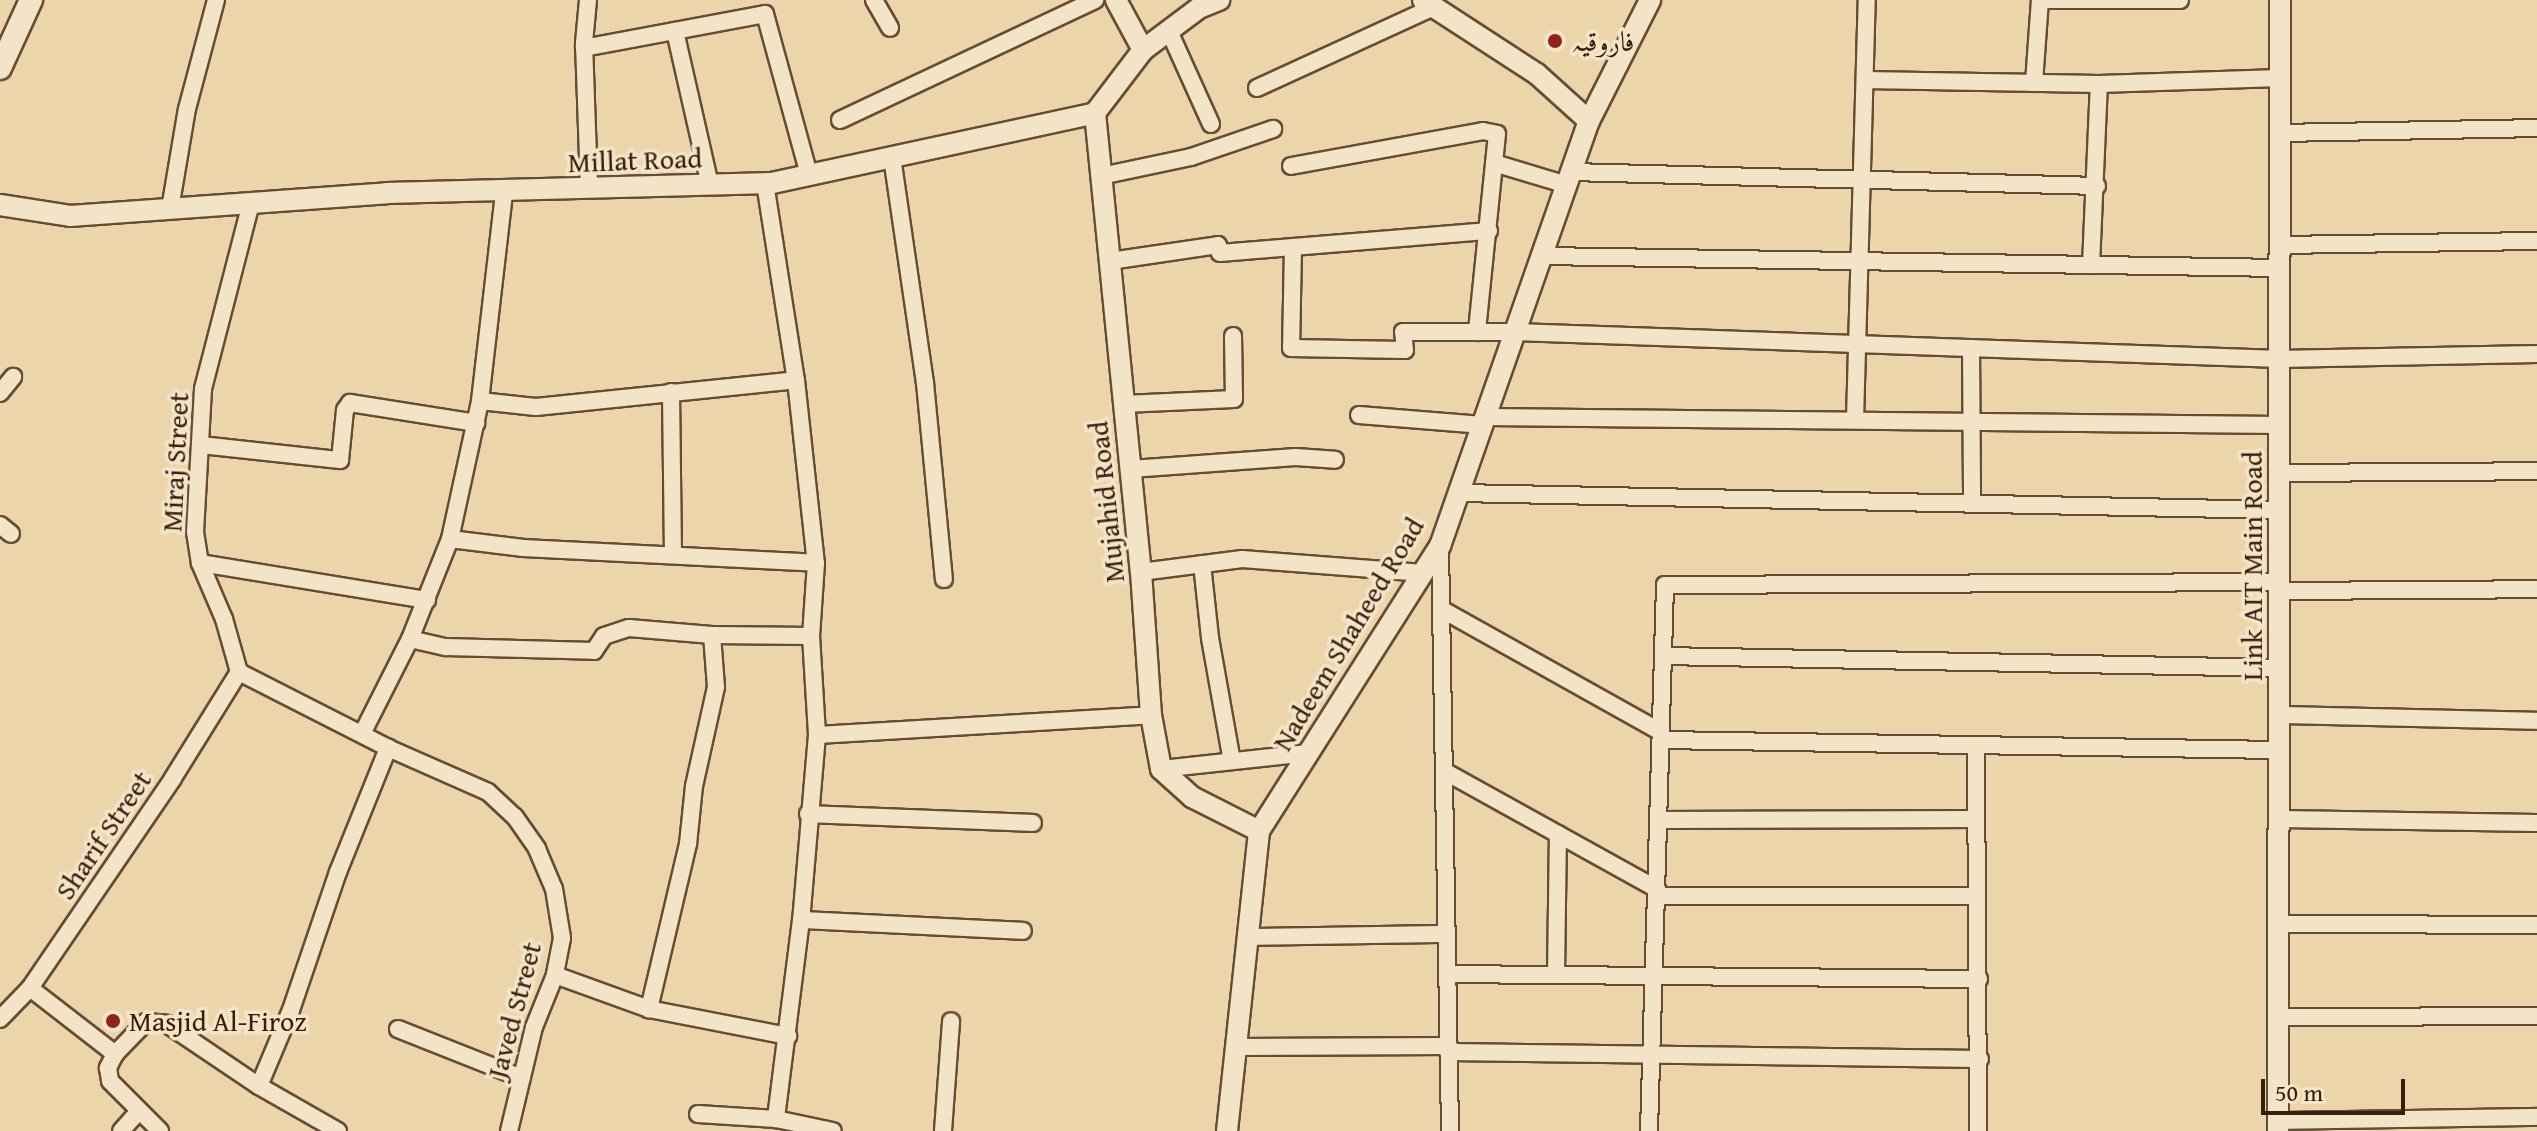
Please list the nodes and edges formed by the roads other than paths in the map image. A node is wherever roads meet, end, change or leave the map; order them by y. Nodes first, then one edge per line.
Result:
1 (31, 0) edge
2 (216, 0) edge
3 (588, 0) edge
4 (874, 0) edge
5 (1095, 0) edge
6 (1116, 0) edge
7 (1219, 0) edge
8 (1650, 0) edge
9 (1867, 0) edge
10 (2180, 0) edge
11 (2280, 0) edge
12 (1428, 4) edge
13 (890, 28) dead end
14 (675, 31) junction
15 (1169, 31) junction
16 (584, 48) junction
17 (1143, 50) junction
18 (1, 64) edge
19 (2280, 78) junction
20 (1865, 80) junction
21 (2034, 83) junction
22 (2099, 84) junction
23 (1257, 88) dead end
24 (1095, 113) junction
25 (840, 120) dead end
26 (1589, 121) junction
27 (1211, 124) dead end
28 (2537, 128) edge
29 (1273, 129) dead end
30 (2280, 133) junction
31 (892, 157) junction
32 (1494, 163) junction
33 (1291, 166) dead end
34 (809, 175) junction
35 (1101, 176) junction
36 (1569, 178) junction
37 (1861, 180) junction
38 (765, 183) junction
39 (710, 185) junction
40 (2097, 186) junction
41 (589, 189) junction
42 (504, 192) junction
43 (251, 203) junction
44 (0, 205) edge
45 (170, 209) junction
46 (1489, 231) junction
47 (2537, 241) edge
48 (2280, 245) junction
49 (1293, 247) junction
50 (1542, 256) junction
51 (1110, 261) junction
52 (1859, 261) junction
53 (2091, 265) junction
54 (2280, 268) junction
55 (1477, 332) junction
56 (1515, 332) junction
57 (1233, 336) dead end
58 (1856, 344) junction
59 (1971, 348) junction
60 (2537, 354) edge
61 (2280, 359) junction
62 (13, 377) dead end
63 (796, 380) junction
64 (671, 392) junction
65 (0, 393) edge
66 (480, 401) junction
67 (1124, 404) junction
68 (1359, 415) dead end
69 (1855, 420) junction
70 (1484, 421) junction
71 (1971, 421) junction
72 (476, 423) junction
73 (2280, 425) junction
74 (201, 445) junction
75 (1335, 460) dead end
76 (1131, 469) junction
77 (2537, 471) edge
78 (2280, 473) junction
79 (1459, 493) junction
80 (1972, 504) junction
81 (2280, 510) junction
82 (450, 539) junction
83 (1440, 546) junction
84 (673, 555) junction
85 (200, 563) junction
86 (816, 563) junction
87 (1202, 564) junction
88 (1141, 572) junction
89 (1423, 573) junction
90 (944, 579) dead end
91 (2280, 587) junction
92 (2537, 589) edge
93 (427, 600) junction
94 (1441, 609) junction
95 (712, 635) junction
96 (811, 636) junction
97 (410, 639) junction
98 (1663, 656) junction
99 (2280, 668) junction
100 (239, 672) junction
101 (1151, 715) junction
102 (2280, 715) junction
103 (2537, 721) edge
104 (363, 732) junction
105 (817, 735) junction
106 (1661, 736) junction
107 (1976, 746) junction
108 (388, 748) junction
109 (2278, 750) junction
110 (1309, 753) junction
111 (1232, 761) junction
112 (1161, 769) junction
113 (1444, 771) junction
114 (808, 814) junction
115 (1976, 819) junction
116 (2280, 819) junction
117 (1659, 820) junction
118 (1033, 823) dead end
119 (2537, 823) edge
120 (1259, 831) junction
121 (1558, 834) junction
122 (1657, 892) junction
123 (1977, 896) junction
124 (801, 920) junction
125 (2281, 924) junction
126 (2537, 925) edge
127 (1023, 931) dead end
128 (1447, 934) junction
129 (1248, 937) junction
130 (1447, 974) junction
131 (555, 975) junction
132 (1556, 975) junction
133 (1655, 976) junction
134 (1979, 979) junction
135 (30, 988) junction
136 (649, 1009) junction
137 (2537, 1016) edge
138 (2281, 1017) junction
139 (0, 1019) edge
140 (951, 1021) dead end
141 (398, 1029) dead end
142 (788, 1036) junction
143 (1236, 1047) junction
144 (1448, 1049) junction
145 (115, 1054) junction
146 (1653, 1054) junction
147 (1980, 1059) junction
148 (522, 1078) junction
149 (259, 1086) junction
150 (138, 1112) junction
151 (698, 1114) dead end
152 (2537, 1117) edge
153 (776, 1119) junction
154 (2278, 1126) edge
155 (121, 1131) edge
156 (160, 1131) edge
157 (338, 1131) edge
158 (509, 1131) edge
159 (833, 1131) edge
160 (943, 1131) edge
161 (1227, 1131) edge
162 (1450, 1131) edge
163 (1649, 1131) edge
164 (1978, 1131) edge

1 - 18 main road
2 - 45 street
3 - 16 street
4 - 13 street
5 - 25 street
6 - 17 street
7 - 15 street
8 - 26 street, Nadeem Shaheed Road
9 - 20 street
10 - 21 street
11 - 19 street, Link AIT Main Road
12 - 23 street
12 - 26 street
14 - 16 street
14 - 34 street
14 - 39 street
15 - 17 street
15 - 27 street
16 - 41 street
17 - 24 street
19 - 22 street
19 - 30 street, Link AIT Main Road
20 - 21 street
20 - 37 street
21 - 22 street
22 - 40 street
24 - 31 street, Millat Road
24 - 35 street, Mujahid Road
26 - 36 street, Nadeem Shaheed Road
28 - 30 street
29 - 35 street
30 - 48 street, Link AIT Main Road
31 - 34 street, Millat Road
31 - 90 street
32 - 33 street
32 - 36 street
32 - 46 street
34 - 38 street, Millat Road
35 - 51 street, Mujahid Road
36 - 37 street
36 - 50 street, Nadeem Shaheed Road
37 - 40 street
37 - 52 street
38 - 39 street, Millat Road
38 - 63 street
39 - 41 street, Millat Road
40 - 53 street
41 - 42 street, Millat Road
42 - 43 street, Millat Road
42 - 66 street
43 - 45 street, Millat Road
43 - 74 street, Miraj Street
44 - 45 street, Millat Road
46 - 49 street
46 - 55 street
47 - 48 street
48 - 54 street, Link AIT Main Road
49 - 51 street
49 - 55 street
50 - 52 street
50 - 56 street, Nadeem Shaheed Road
51 - 67 street, Mujahid Road
52 - 53 street
52 - 58 street
53 - 54 street
54 - 61 street, Link AIT Main Road
55 - 56 street
56 - 58 street
56 - 70 street, Nadeem Shaheed Road
57 - 67 street
58 - 59 street
58 - 69 street
59 - 61 street
59 - 71 street
60 - 61 street
61 - 73 street, Link AIT Main Road
62 - 65 street
63 - 64 street
63 - 86 street
64 - 66 street
64 - 84 street
66 - 72 street
67 - 76 street, Mujahid Road
68 - 70 street
69 - 70 street
69 - 71 street
70 - 79 street, Nadeem Shaheed Road
71 - 73 street
71 - 80 street
72 - 74 street
72 - 82 street
73 - 78 street, Link AIT Main Road
74 - 85 street, Miraj Street
75 - 76 street
76 - 88 street, Mujahid Road
77 - 78 street
78 - 81 street, Link AIT Main Road
79 - 80 street
79 - 83 street, Nadeem Shaheed Road
80 - 81 street
81 - 91 street, Link AIT Main Road
82 - 84 street
82 - 93 street
83 - 89 street, Nadeem Shaheed Road
83 - 94 street
84 - 86 street
85 - 93 street
85 - 100 street, Miraj Street
86 - 96 street
87 - 88 street
87 - 89 street
87 - 111 street
88 - 101 street, Mujahid Road
89 - 110 street, Nadeem Shaheed Road
91 - 92 street
91 - 98 street
91 - 99 street, Link AIT Main Road
93 - 97 street
94 - 106 street
94 - 113 street
95 - 96 street
95 - 97 street
95 - 136 street
96 - 105 street
97 - 104 street
98 - 99 street
98 - 106 street
99 - 102 street, Link AIT Main Road
100 - 104 street
100 - 135 street, Sharif Street
101 - 105 street
101 - 112 street, Mujahid Road
102 - 103 street
102 - 109 street, Link AIT Main Road
104 - 108 street
105 - 114 street
106 - 107 street
106 - 117 street
107 - 109 street
107 - 115 street
108 - 131 street, Javed Street
108 - 149 street
109 - 116 street, Link AIT Main Road
110 - 111 street
110 - 120 street, Nadeem Shaheed Road
111 - 112 street
112 - 120 street
113 - 121 street
113 - 128 street
114 - 118 street
114 - 124 street
115 - 117 street
115 - 123 street
116 - 119 street
116 - 125 street, Link AIT Main Road
117 - 122 street
120 - 129 street, Nadeem Shaheed Road
121 - 122 street
121 - 132 street
122 - 123 street
122 - 133 street
123 - 134 street
124 - 127 street
124 - 142 street
125 - 126 street
125 - 138 street, Link AIT Main Road
128 - 129 street
128 - 130 street
129 - 143 street, Nadeem Shaheed Road
130 - 132 street
130 - 144 street
131 - 136 street
131 - 148 street, Javed Street
132 - 133 street
133 - 134 street
133 - 146 street
134 - 147 street
135 - 139 street, Sharif Street
135 - 145 street
136 - 142 street
137 - 138 street
138 - 154 street, Link AIT Main Road
140 - 160 street
141 - 148 street
142 - 153 street
143 - 144 street
143 - 161 street, Nadeem Shaheed Road
144 - 146 street
144 - 162 street
145 - 149 street
145 - 150 street
146 - 147 street
146 - 163 street
147 - 164 street
148 - 158 street, Javed Street
149 - 157 street
150 - 155 street
150 - 156 street
151 - 153 street
152 - 154 street
153 - 159 street

